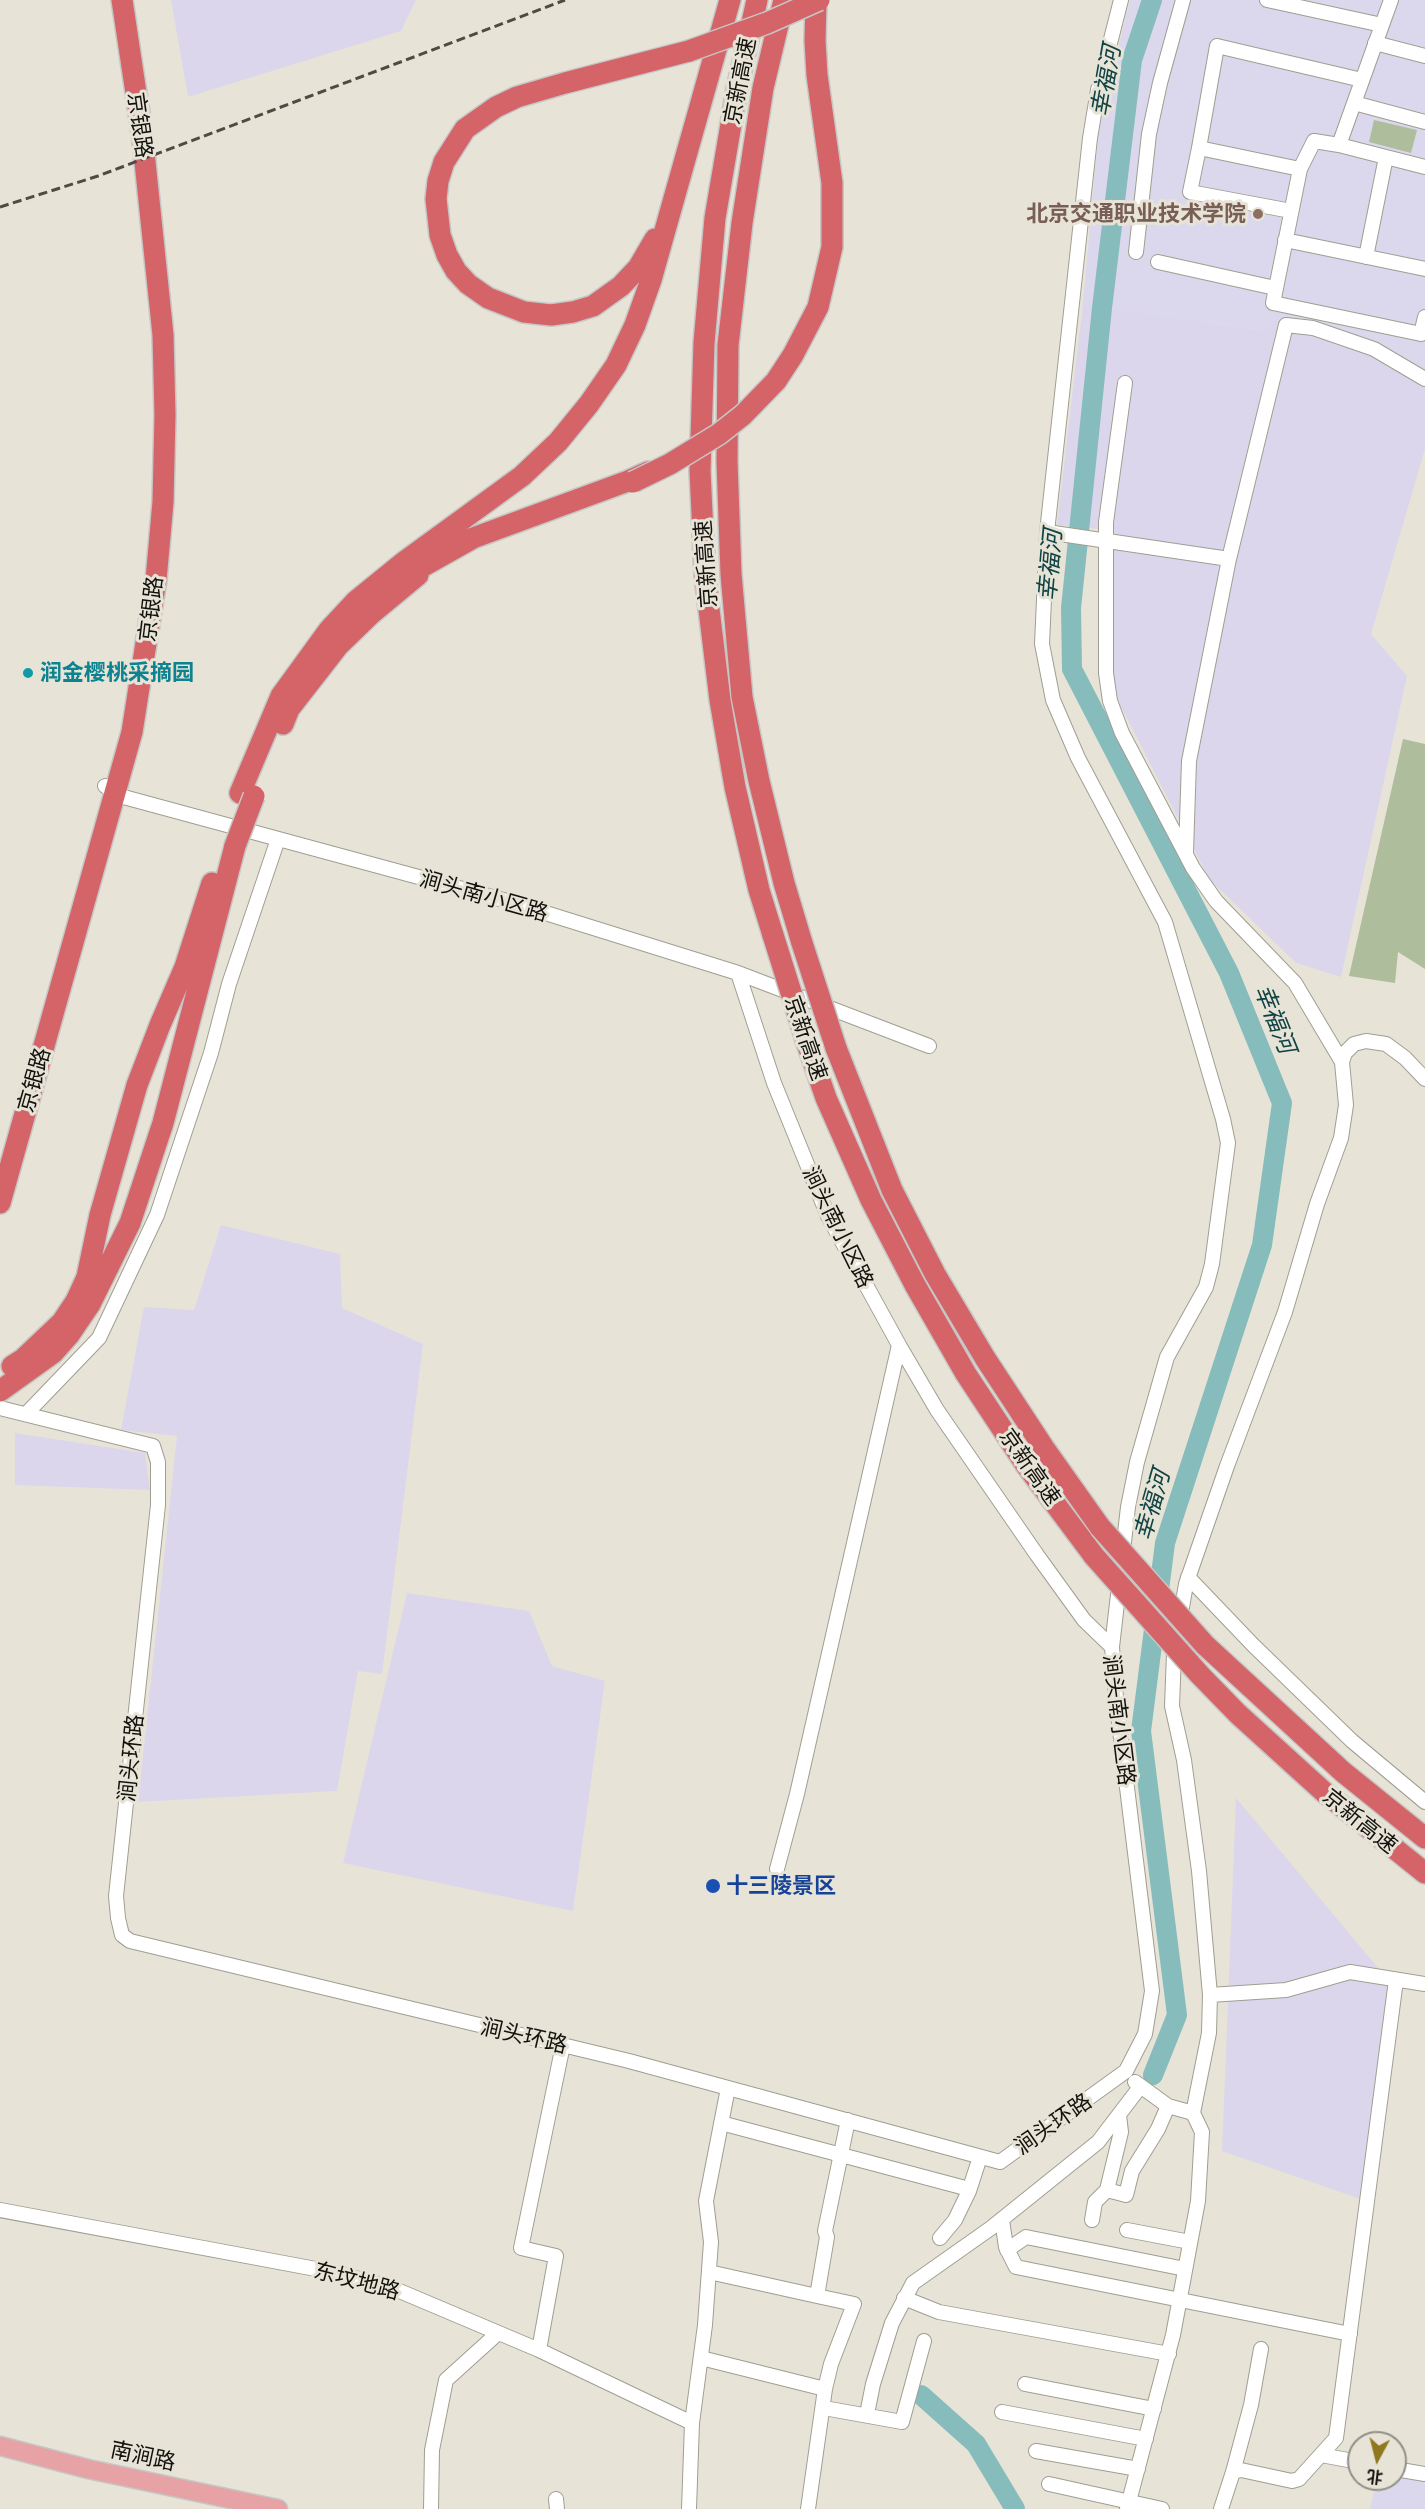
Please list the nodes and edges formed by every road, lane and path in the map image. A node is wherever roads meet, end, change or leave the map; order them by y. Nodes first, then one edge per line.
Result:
1 (108, 0) edge
2 (122, 0) edge
3 (730, 0) edge
4 (757, 0) edge
5 (784, 0) edge
6 (818, 0) edge
7 (1121, 0) edge
8 (1183, 0) edge
9 (1272, 0) edge
10 (1391, 0) edge
11 (1382, 25) junction
12 (1375, 43) junction
13 (1425, 56) edge
14 (1362, 80) junction
15 (1354, 103) junction
16 (1425, 122) edge
17 (1339, 145) junction
18 (1199, 148) junction
19 (1386, 157) junction
20 (1425, 167) edge
21 (1299, 169) junction
22 (680, 180) junction
23 (1291, 211) junction
24 (1285, 240) junction
25 (1136, 252) dead end
26 (1366, 257) junction
27 (1158, 262) dead end
28 (1425, 269) edge
29 (1275, 288) junction
30 (1425, 317) edge
31 (1425, 379) edge
32 (776, 381) junction
33 (1125, 383) dead end
34 (1047, 532) junction
35 (1099, 541) junction
36 (1229, 560) junction
37 (110, 789) junction
38 (248, 795) junction
39 (278, 839) junction
40 (230, 844) junction
41 (1187, 857) junction
42 (738, 973) junction
43 (929, 1046) dead end
44 (1342, 1062) junction
45 (1425, 1080) edge
46 (0, 1159) edge
47 (0, 1203) edge
48 (899, 1345) junction
49 (0, 1374) edge
50 (0, 1391) edge
51 (0, 1408) edge
52 (26, 1414) junction
53 (1188, 1577) junction
54 (1112, 1647) junction
55 (1425, 1802) edge
56 (1425, 1838) edge
57 (777, 1869) dead end
58 (1425, 1873) edge
59 (1396, 1980) junction
60 (1425, 1984) edge
61 (1210, 1995) junction
62 (563, 2045) junction
63 (1126, 2072) junction
64 (1140, 2087) junction
65 (728, 2088) junction
66 (1168, 2106) junction
67 (1193, 2113) junction
68 (1119, 2115) junction
69 (848, 2120) junction
70 (721, 2123) junction
71 (842, 2154) junction
72 (980, 2157) junction
73 (969, 2188) junction
74 (1107, 2190) junction
75 (0, 2210) edge
76 (1002, 2220) junction
77 (1092, 2220) dead end
78 (1127, 2230) dead end
79 (940, 2238) dead end
80 (1190, 2242) junction
81 (1007, 2250) junction
82 (1185, 2269) junction
83 (709, 2272) junction
84 (817, 2296) junction
85 (904, 2298) junction
86 (1180, 2300) junction
87 (498, 2333) junction
88 (1350, 2334) junction
89 (924, 2341) dead end
90 (1261, 2349) dead end
91 (539, 2350) junction
92 (1169, 2354) junction
93 (701, 2358) junction
94 (1025, 2384) dead end
95 (825, 2389) junction
96 (824, 2408) junction
97 (1154, 2409) junction
98 (1002, 2412) dead end
99 (867, 2414) junction
100 (692, 2423) junction
101 (1146, 2439) junction
102 (0, 2446) edge
103 (1036, 2451) dead end
104 (1322, 2455) junction
105 (1347, 2460) edge
106 (1138, 2469) junction
107 (1407, 2471) edge
108 (1233, 2472) junction
109 (1425, 2474) edge
110 (1048, 2484) dead end
111 (1128, 2505) edge
112 (278, 2509) edge
113 (431, 2509) edge
114 (689, 2509) edge
115 (808, 2509) edge
116 (1162, 2509) edge
117 (1221, 2509) edge

1 - 37 highway, 京银路
2 - 37 highway, 京银路
3 - 22 highway
4 - 58 highway, 京新高速, bridge
5 - 56 highway, 京新高速, bridge
6 - 22 highway, bridge
6 - 32 highway
7 - 34 street
8 - 25 street
9 - 11 street
10 - 11 street
11 - 12 street
12 - 13 street
12 - 14 street
14 - 15 street
14 - 18 street
15 - 16 street
15 - 17 street
17 - 19 street
17 - 21 street
18 - 21 street
18 - 23 street
19 - 20 street
19 - 26 street
21 - 23 street
22 - 38 highway
23 - 24 street
24 - 26 street
24 - 29 street
26 - 28 street
27 - 29 street
29 - 30 street
31 - 36 street
32 - 38 highway, bridge
32 - 38 highway, bridge
33 - 35 street
34 - 35 street
34 - 54 street
35 - 36 street
35 - 41 street
36 - 41 street
37 - 39 street, 涧头南小区路
37 - 46 highway, 京银路
37 - 47 highway, 京银路
38 - 40 highway, bridge
39 - 42 street, 涧头南小区路
39 - 52 street
40 - 49 highway
40 - 50 highway
41 - 44 street
42 - 43 street
42 - 48 street, 涧头南小区路
44 - 45 street
44 - 53 street
48 - 54 street, 涧头南小区路
48 - 57 street
51 - 52 street, 涧头环路
52 - 62 street, 涧头环路
53 - 55 street
53 - 61 street
54 - 63 street, 涧头南小区路
59 - 60 street
59 - 61 street
59 - 88 street
61 - 67 street
62 - 65 street, 涧头环路
62 - 91 street
63 - 64 street
63 - 72 street, 涧头环路
64 - 66 street
64 - 68 street
65 - 69 street, 涧头环路
65 - 70 street
66 - 67 street
66 - 74 street
67 - 80 street
68 - 74 street
68 - 76 street
69 - 71 street
69 - 72 street, 涧头环路
70 - 71 street
70 - 83 street
71 - 73 street
71 - 84 street
72 - 73 street
73 - 79 street
74 - 77 street
75 - 87 street, 东坟地路
76 - 81 street
76 - 85 street
78 - 80 street
80 - 82 street
81 - 82 street
81 - 86 street
82 - 86 street
83 - 84 street
83 - 93 street
84 - 95 street
85 - 92 street
85 - 99 street
86 - 88 street
86 - 92 street
87 - 91 street, 东坟地路
87 - 113 street
88 - 104 street
89 - 99 street
90 - 108 street
91 - 100 street, 东坟地路
92 - 97 street
93 - 95 street
93 - 100 street
94 - 97 street
95 - 96 street
96 - 99 street
96 - 115 street
97 - 101 street
98 - 101 street
100 - 114 street
101 - 106 street
102 - 112 main road, 南涧路
103 - 106 street
104 - 105 street
104 - 108 street
106 - 111 street
107 - 109 street
108 - 117 street
110 - 111 street
111 - 116 street

